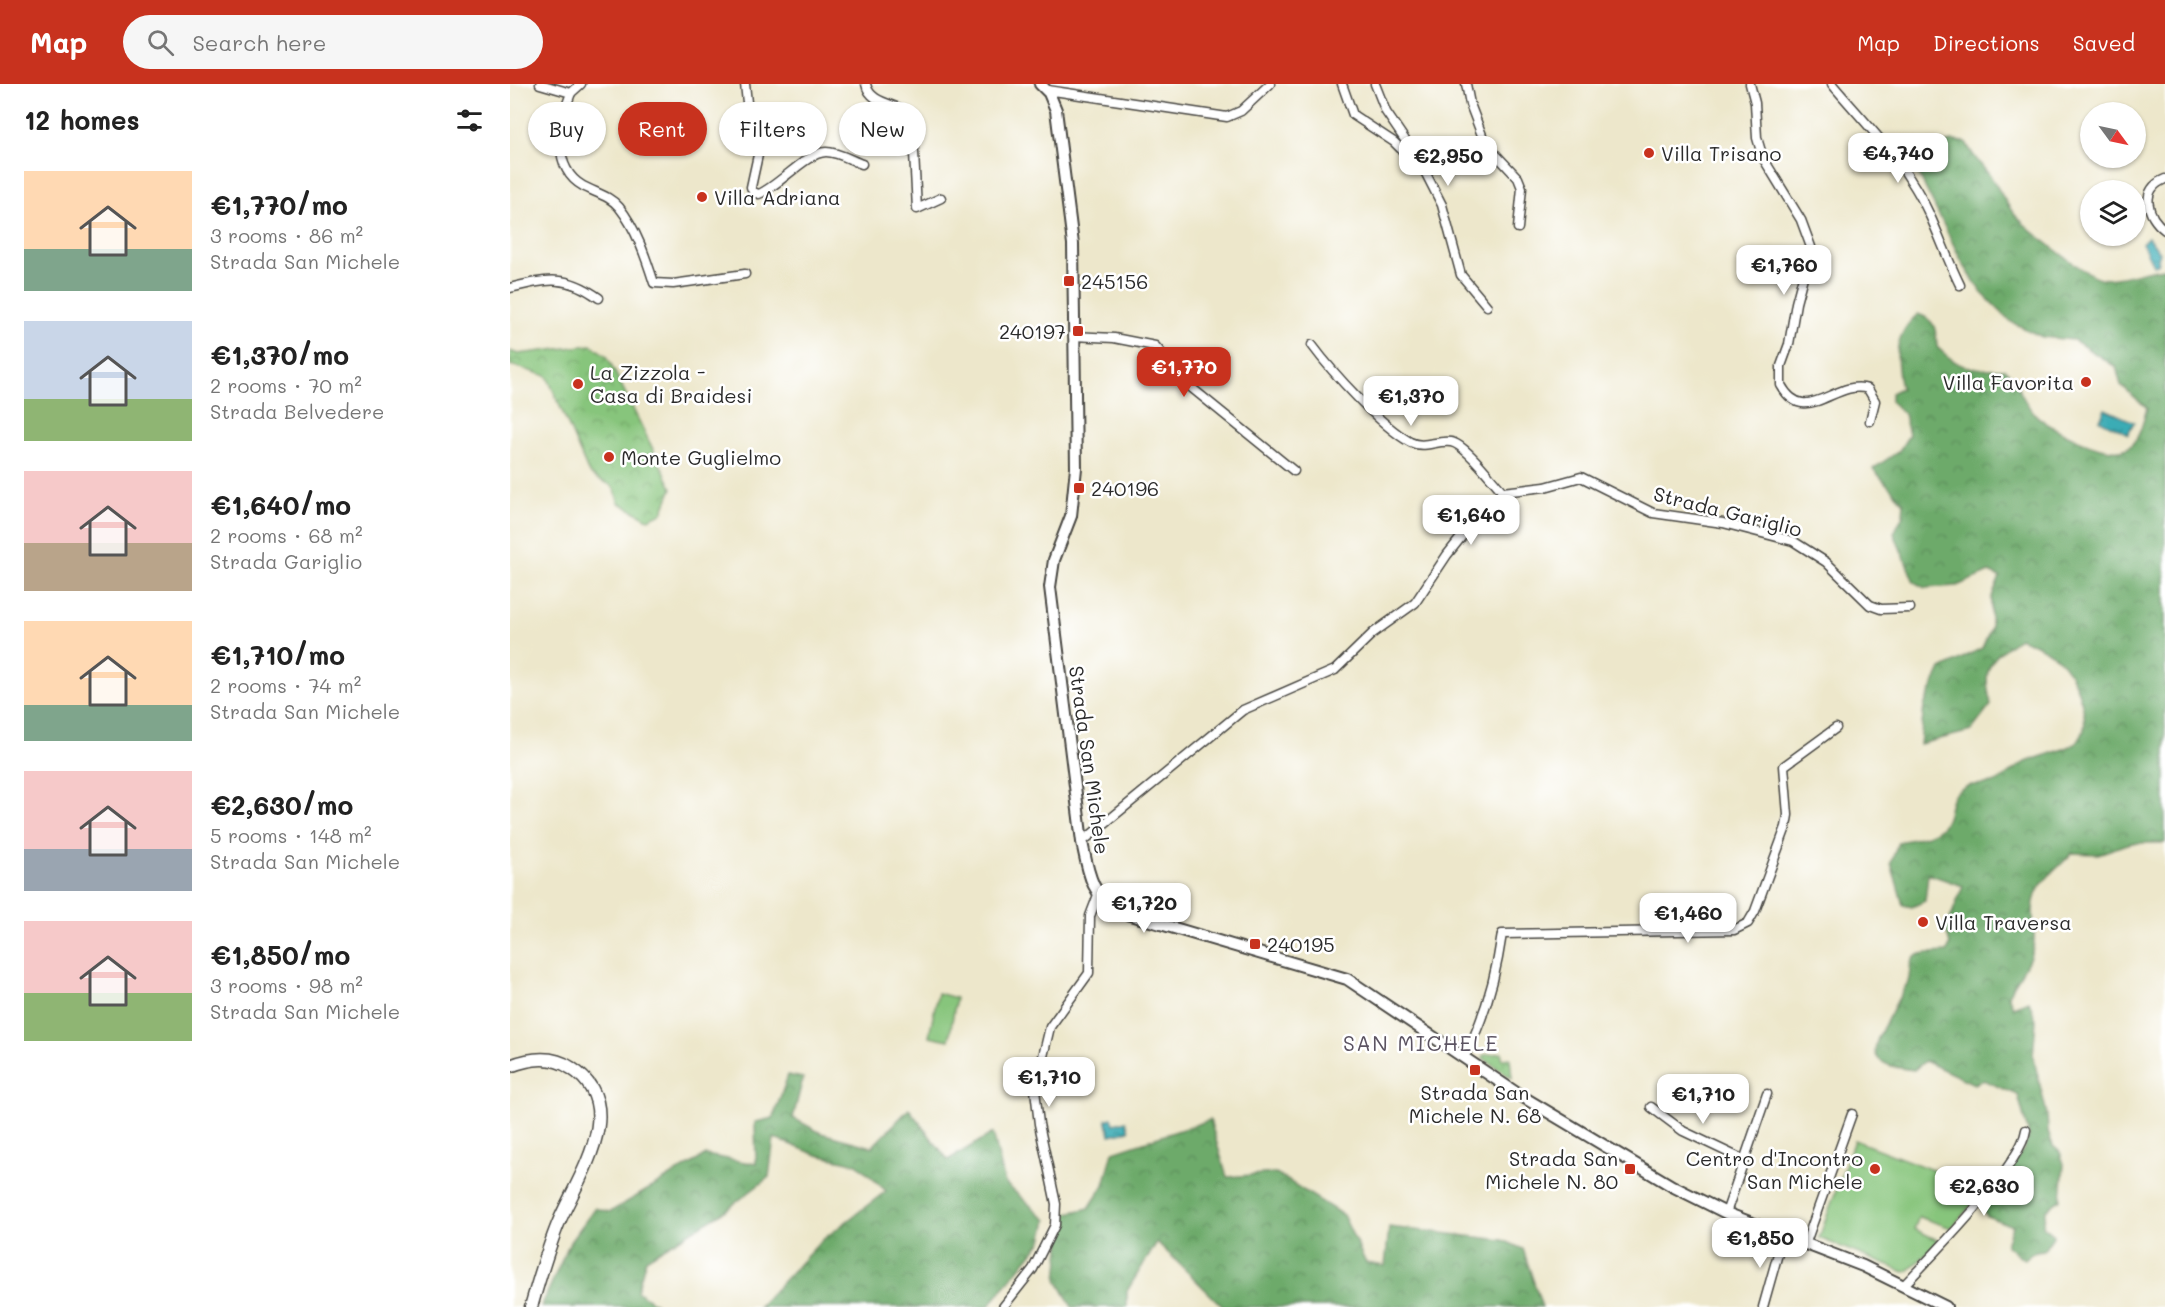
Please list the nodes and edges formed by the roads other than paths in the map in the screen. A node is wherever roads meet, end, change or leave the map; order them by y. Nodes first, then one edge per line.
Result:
1 (540, 84) edge
2 (581, 84) edge
3 (745, 84) edge
4 (867, 84) edge
5 (1270, 84) edge
6 (1342, 84) edge
7 (1375, 84) edge
8 (1466, 84) edge
9 (1750, 84) edge
10 (1832, 84) edge
11 (1043, 87) edge
12 (571, 93) junction
13 (861, 164) dead end
14 (1425, 172) junction
15 (2165, 179) edge
16 (941, 198) dead end
17 (1518, 228) dead end
18 (2165, 230) edge
19 (745, 274) dead end
20 (1960, 285) dead end
21 (512, 288) edge
22 (598, 298) dead end
23 (1487, 306) dead end
24 (1073, 336) junction
25 (1312, 345) dead end
26 (1870, 421) dead end
27 (1294, 471) dead end
28 (1503, 492) junction
29 (1910, 608) dead end
30 (1836, 728) dead end
31 (1082, 842) junction
32 (1098, 895) junction
33 (1464, 1057) junction
34 (510, 1066) edge
35 (1767, 1094) dead end
36 (1651, 1107) dead end
37 (1852, 1114) dead end
38 (2026, 1130) dead end
39 (1744, 1160) junction
40 (1726, 1213) junction
41 (1783, 1236) junction
42 (1805, 1245) junction
43 (1904, 1285) junction
44 (1002, 1306) edge
45 (531, 1307) edge
46 (1763, 1307) edge
47 (1946, 1307) edge

1 - 12 street
2 - 12 street
3 - 13 street
4 - 16 street
5 - 11 street, Strada San Michele
6 - 14 street
7 - 14 street
8 - 17 street
9 - 26 street
10 - 20 street
11 - 24 street, Strada San Michele
12 - 19 street
14 - 23 street
15 - 18 street
21 - 22 street
24 - 27 street
24 - 31 street, Strada San Michele
25 - 28 street
28 - 29 street, Strada Gariglio
28 - 31 street
30 - 33 street
31 - 32 street, Strada San Michele
32 - 33 street
32 - 44 street
33 - 40 street
34 - 45 main road
35 - 39 street
36 - 39 street
37 - 42 street
38 - 43 street
39 - 40 street
40 - 41 street
41 - 42 street
41 - 46 street
42 - 43 street
43 - 47 street

